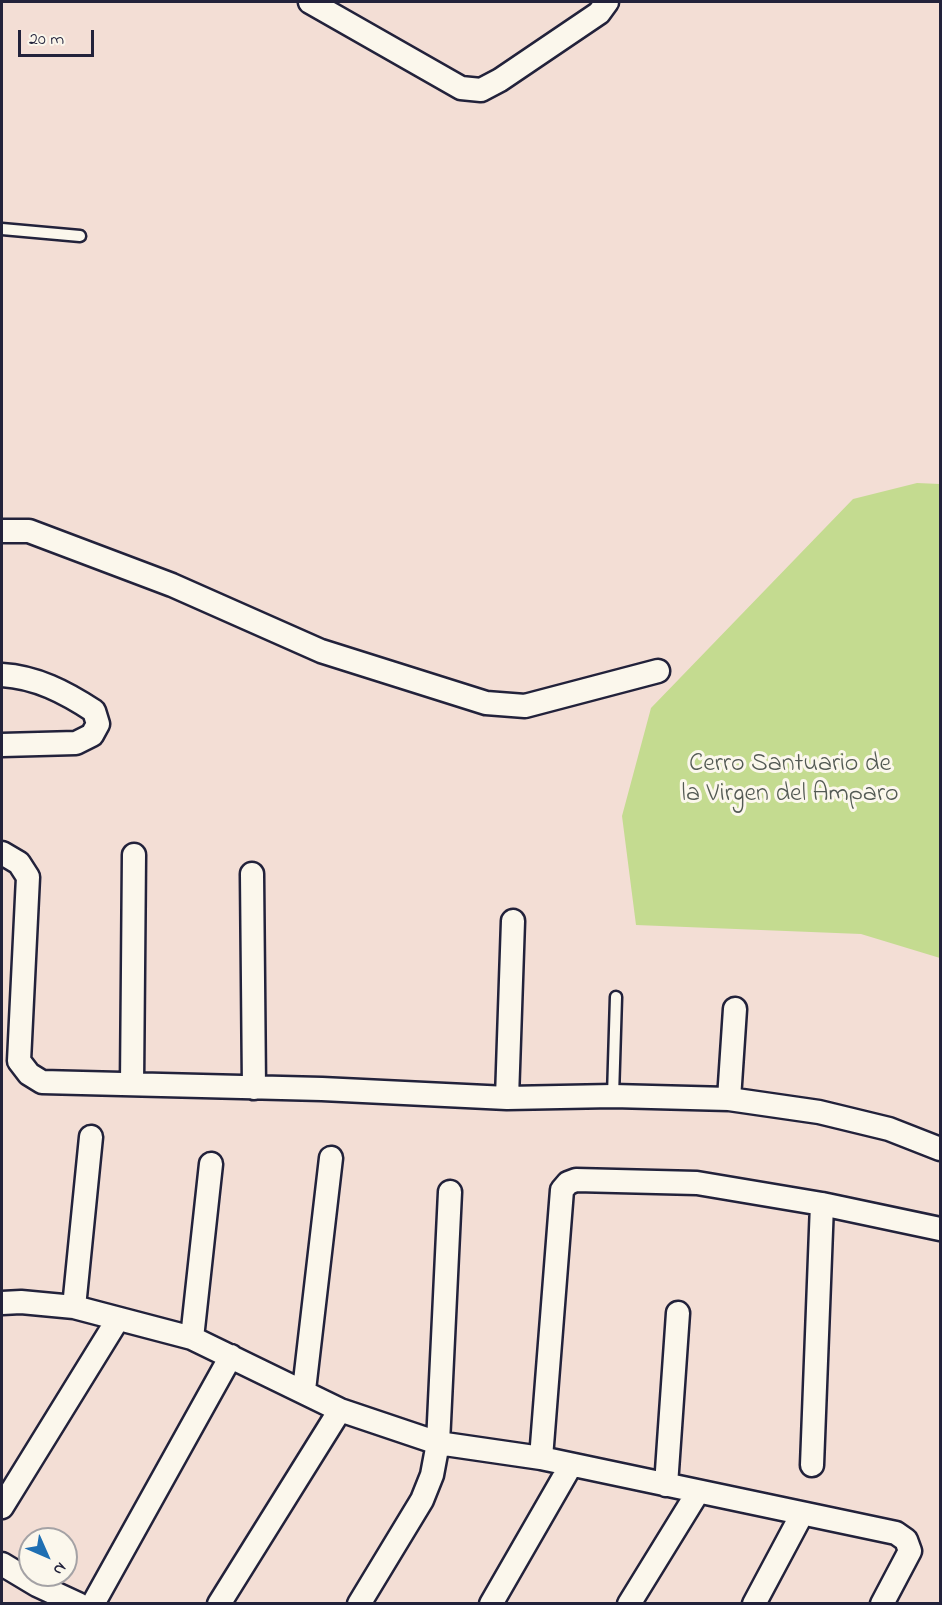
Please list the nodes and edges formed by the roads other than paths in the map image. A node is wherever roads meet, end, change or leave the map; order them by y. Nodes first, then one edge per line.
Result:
1 (310, 2) edge
2 (607, 2) edge
3 (2, 228) edge
4 (80, 236) dead end
5 (2, 531) edge
6 (658, 671) dead end
7 (2, 675) edge
8 (2, 744) edge
9 (2, 853) edge
10 (134, 855) dead end
11 (252, 874) dead end
12 (513, 921) dead end
13 (616, 997) dead end
14 (735, 1009) dead end
15 (132, 1084) junction
16 (254, 1088) junction
17 (613, 1095) junction
18 (507, 1098) junction
19 (729, 1099) junction
20 (91, 1137) dead end
21 (940, 1149) edge
22 (331, 1158) dead end
23 (211, 1164) dead end
24 (450, 1192) dead end
25 (822, 1204) junction
26 (940, 1229) edge
27 (2, 1303) edge
28 (74, 1307) junction
29 (678, 1312) dead end
30 (118, 1319) junction
31 (192, 1338) junction
32 (231, 1356) junction
33 (304, 1390) junction
34 (340, 1410) junction
35 (438, 1443) junction
36 (541, 1458) junction
37 (571, 1464) junction
38 (812, 1465) dead end
39 (666, 1485) junction
40 (698, 1492) junction
41 (2, 1507) edge
42 (802, 1514) junction
43 (2, 1564) edge
44 (78, 1604) edge
45 (93, 1604) edge
46 (219, 1604) edge
47 (359, 1604) edge
48 (491, 1604) edge
49 (629, 1604) edge
50 (754, 1604) edge
51 (882, 1604) edge

1 - 2 street
3 - 4 lane
5 - 6 street
7 - 8 street
9 - 15 street
10 - 15 street
11 - 16 street
12 - 18 street
13 - 17 lane
14 - 19 street
15 - 16 street
16 - 18 street
17 - 18 street
17 - 19 street
19 - 21 street
20 - 28 street
22 - 33 street
23 - 31 street
24 - 35 street
25 - 26 street
25 - 36 street
25 - 38 street
27 - 28 street
28 - 30 street
29 - 39 street
30 - 31 street
30 - 41 street
31 - 32 street
32 - 33 street
32 - 45 street
33 - 34 street
34 - 35 street
34 - 46 street
35 - 36 street
35 - 47 street
36 - 37 street
37 - 39 street
37 - 48 street
39 - 40 street
40 - 42 street
40 - 49 street
42 - 50 street
42 - 51 street
43 - 44 street

